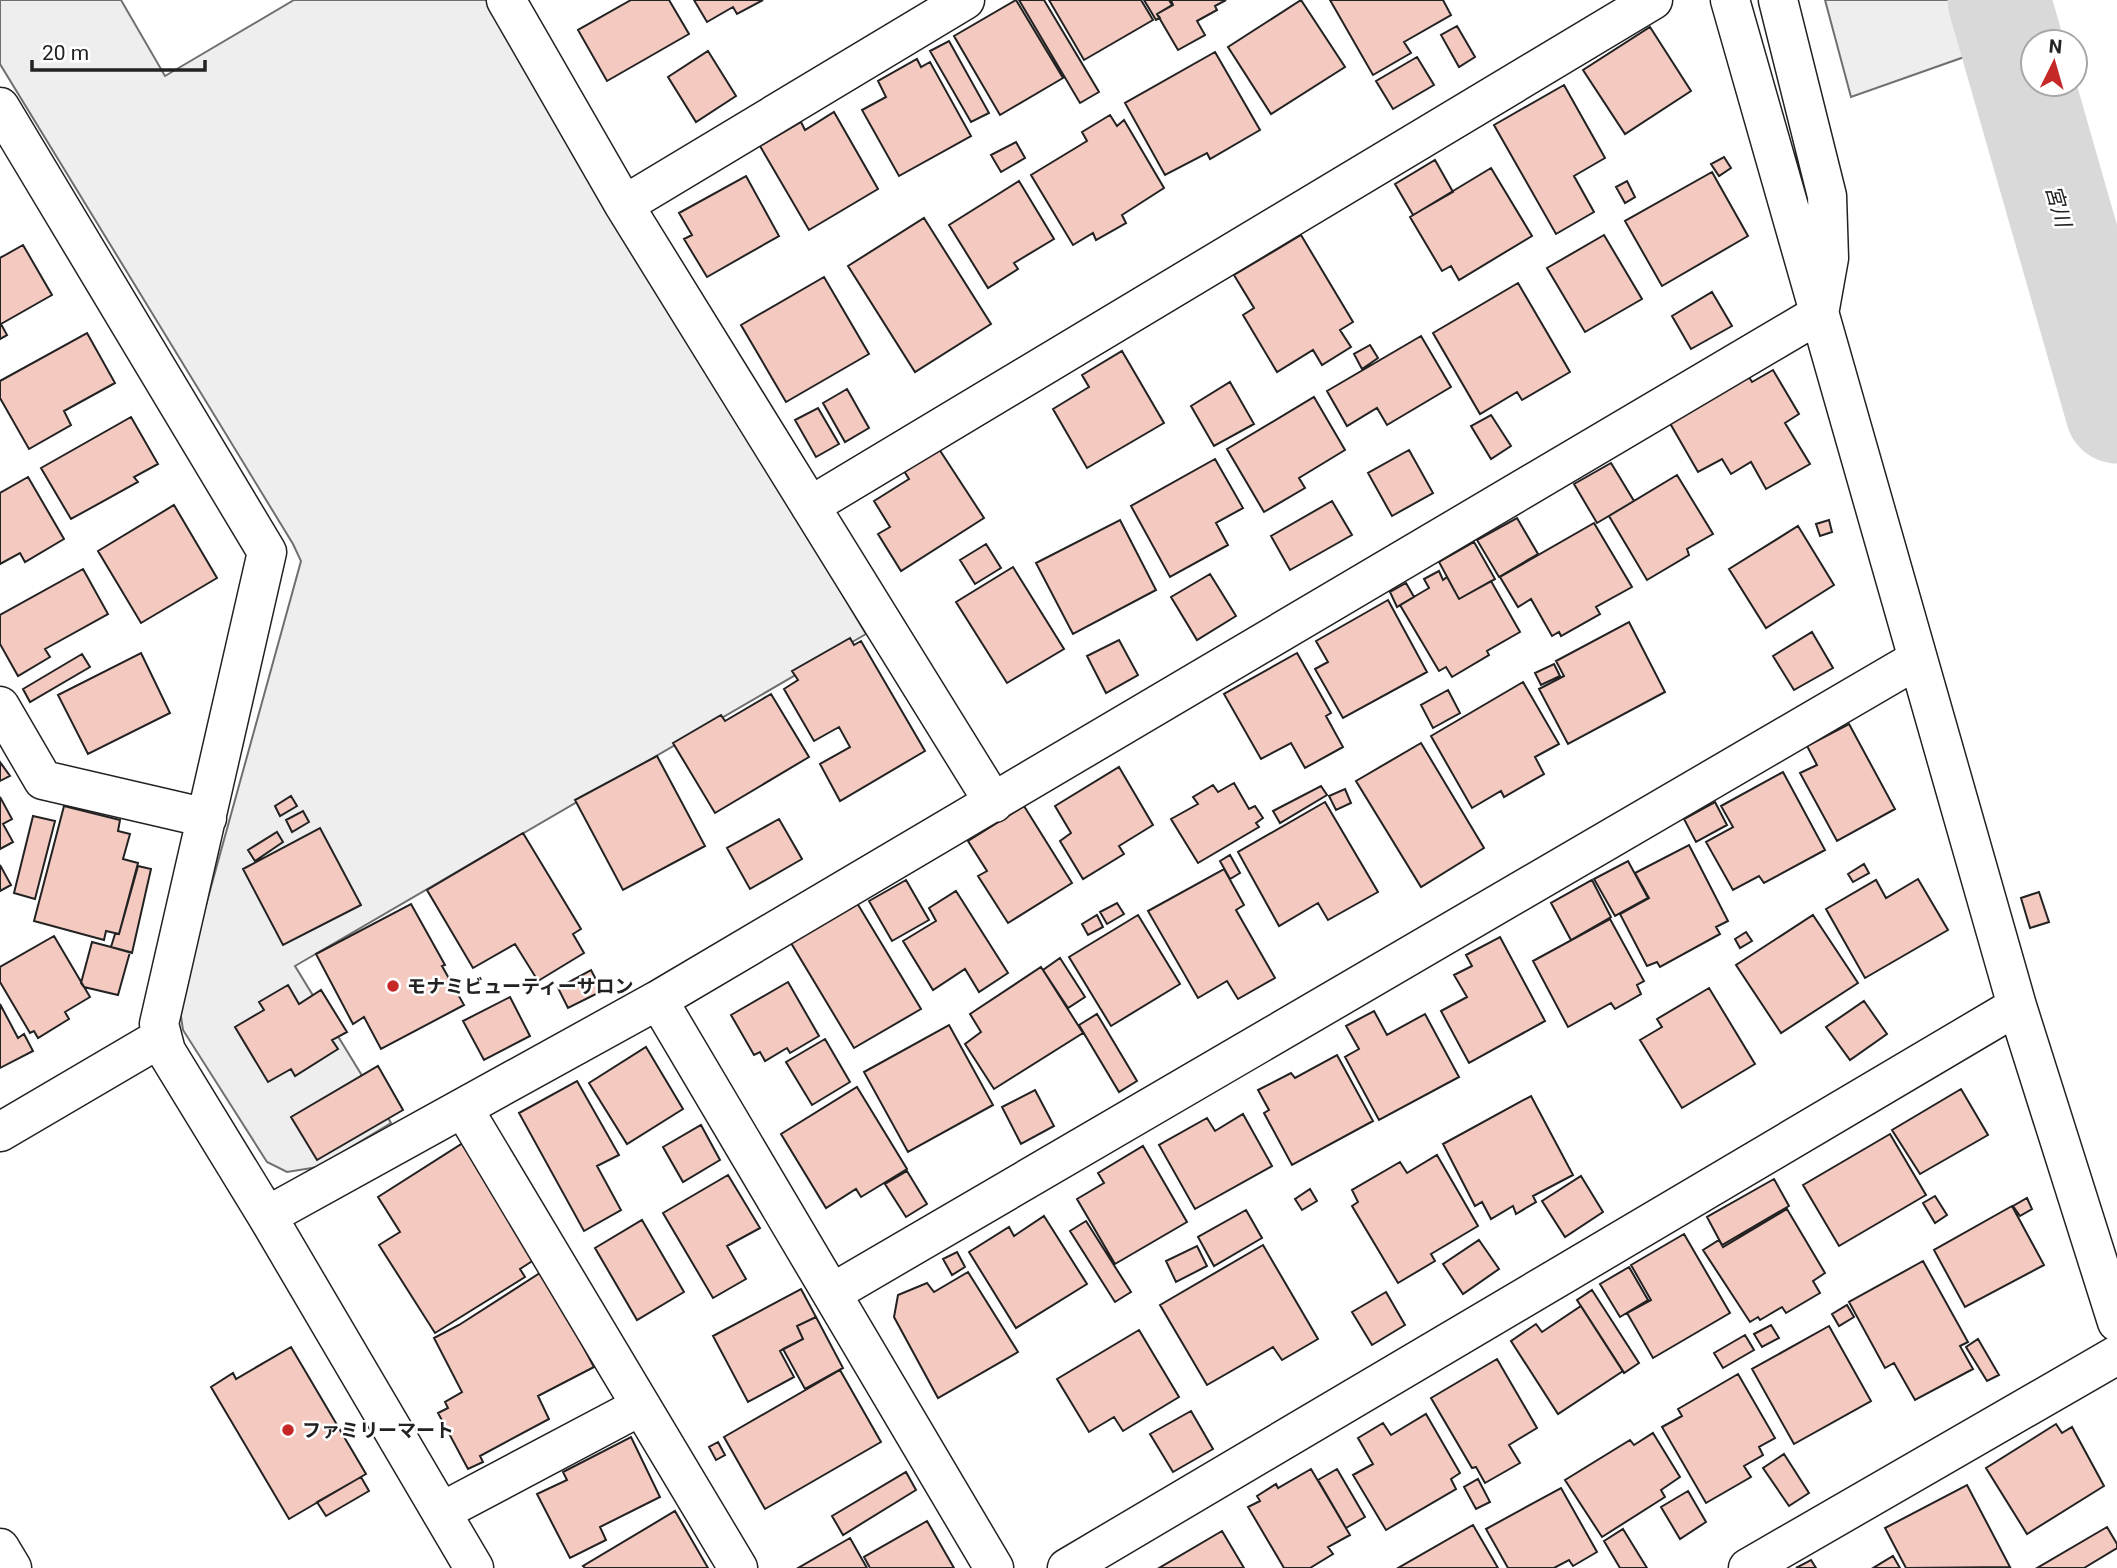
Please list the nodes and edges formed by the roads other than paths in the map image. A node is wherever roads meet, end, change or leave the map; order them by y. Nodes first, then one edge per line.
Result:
1 (506, 0) edge
2 (965, 0) edge
3 (1653, 0) edge
4 (1730, 0) edge
5 (1778, 0) edge
6 (1, 109) edge
7 (624, 205) junction
8 (1819, 314) junction
9 (810, 506) junction
10 (1918, 659) junction
11 (0, 706) edge
12 (994, 803) junction
13 (207, 818) junction
14 (658, 1000) junction
15 (2017, 1006) junction
16 (162, 1037) junction
17 (463, 1108) junction
18 (0, 1132) edge
19 (267, 1216) junction
20 (832, 1293) junction
21 (2117, 1322) edge
22 (2117, 1355) edge
23 (641, 1406) junction
24 (441, 1512) junction
25 (0, 1548) edge
26 (12, 1568) edge
27 (474, 1568) edge
28 (738, 1568) edge
29 (995, 1568) edge
30 (1067, 1568) edge
31 (1748, 1568) edge

1 - 7 main road
2 - 7 main road
3 - 9 main road
4 - 8 main road
5 - 8 main road
6 - 13 main road
7 - 9 main road
8 - 10 main road
8 - 12 main road
9 - 12 main road
10 - 15 main road
10 - 20 main road
11 - 13 main road
12 - 14 main road
13 - 16 main road
14 - 17 main road
14 - 20 main road
15 - 21 main road
15 - 30 main road
16 - 18 main road
16 - 19 main road
17 - 19 main road
17 - 23 main road
19 - 24 main road
20 - 29 main road
22 - 31 main road
23 - 24 main road
23 - 28 main road
24 - 27 main road
25 - 26 main road

